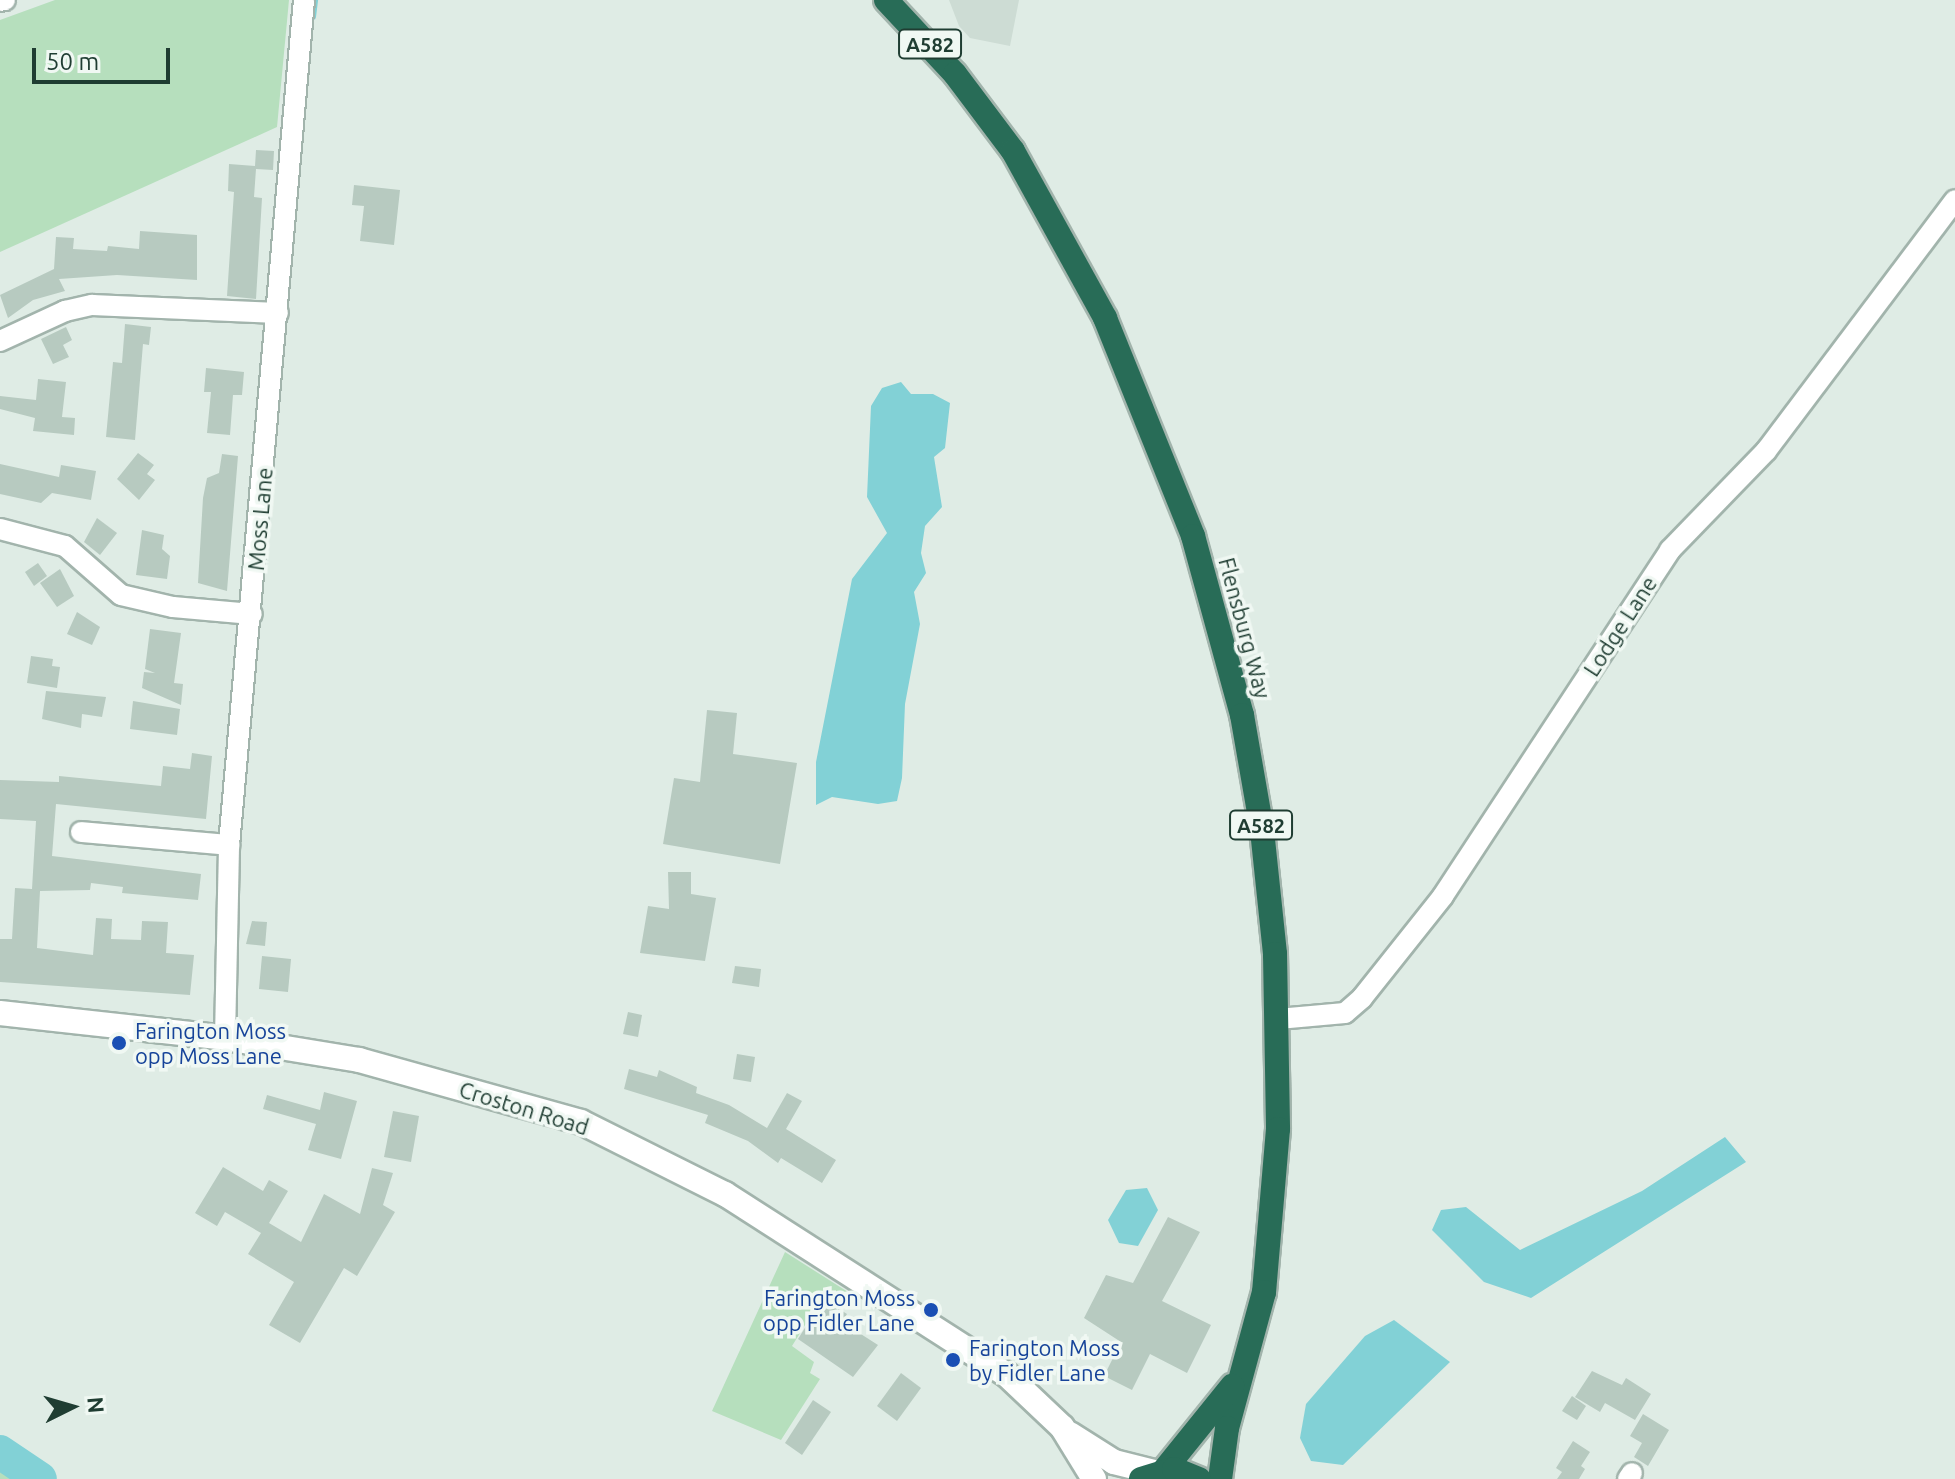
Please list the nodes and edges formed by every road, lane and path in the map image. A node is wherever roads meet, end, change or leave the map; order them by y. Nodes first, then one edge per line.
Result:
1 (304, 0) edge
2 (886, 0) edge
3 (1955, 200) edge
4 (278, 313) junction
5 (0, 341) edge
6 (0, 529) edge
7 (252, 614) junction
8 (81, 832) dead end
9 (229, 845) junction
10 (0, 1013) edge
11 (1278, 1019) junction
12 (225, 1038) junction
13 (1251, 1353) junction
14 (1062, 1427) junction
15 (1153, 1473) edge
16 (1094, 1479) edge
17 (1199, 1479) edge
18 (1220, 1479) edge

1 - 4 street, Moss Lane
2 - 11 highway, Flensburg Way / A582
3 - 11 street, Lodge Lane
4 - 5 street
4 - 7 street, Moss Lane
6 - 7 street
7 - 9 street, Moss Lane
8 - 9 street
9 - 12 street, Moss Lane
10 - 12 street, Croston Road
11 - 13 highway, Flensburg Way / A582
12 - 14 street, Croston Road
13 - 15 highway, Flensburg Way / A582
13 - 18 highway, Flensburg Way / A582
14 - 15 street, Croston Road
14 - 16 street, Croston Road
15 - 17 highway

